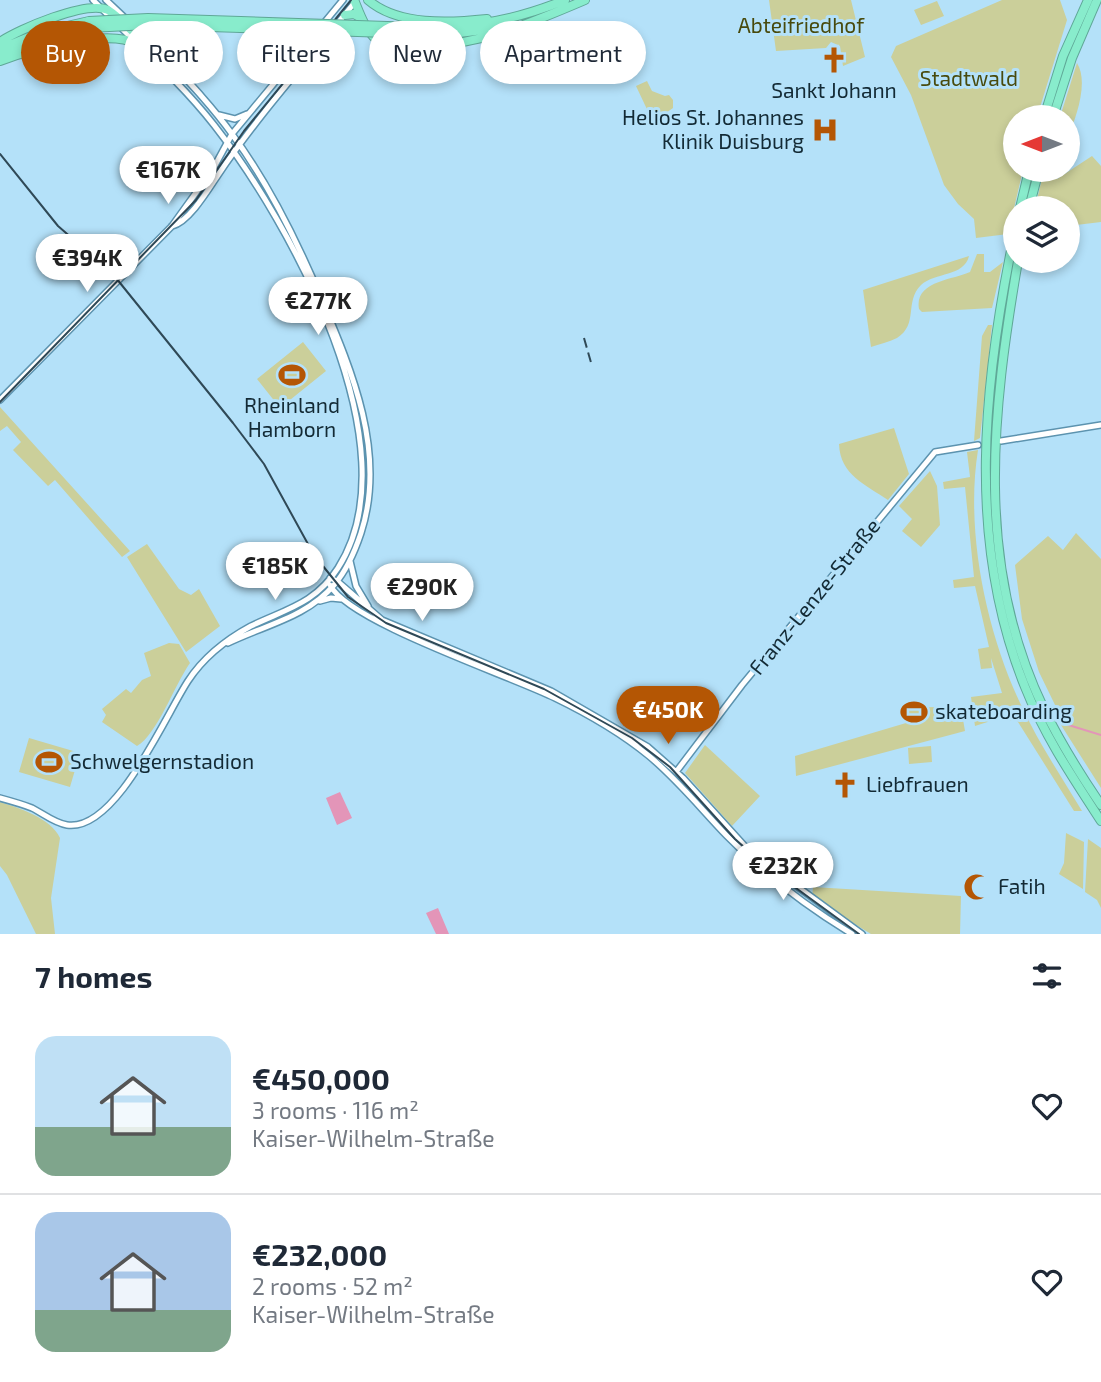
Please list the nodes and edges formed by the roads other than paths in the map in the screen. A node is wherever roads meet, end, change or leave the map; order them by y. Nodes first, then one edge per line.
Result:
1 (80, 0) edge
2 (343, 0) edge
3 (368, 0) edge
4 (565, 0) edge
5 (585, 0) edge
6 (1088, 0) edge
7 (1097, 0) edge
8 (100, 1) edge
9 (356, 1) edge
10 (74, 11) junction
11 (544, 12) junction
12 (109, 13) junction
13 (345, 15) junction
14 (362, 19) junction
15 (108, 21) edge
16 (124, 21) edge
17 (110, 24) edge
18 (124, 25) edge
19 (124, 30) edge
20 (21, 40) edge
21 (0, 42) edge
22 (0, 49) edge
23 (21, 49) edge
24 (21, 53) edge
25 (1068, 57) junction
26 (0, 59) edge
27 (177, 84) edge
28 (190, 84) edge
29 (1049, 105) edge
30 (1056, 105) edge
31 (249, 113) junction
32 (218, 115) junction
33 (236, 139) junction
34 (230, 147) junction
35 (172, 226) junction
36 (1011, 273) edge
37 (1013, 273) edge
38 (0, 400) edge
39 (1101, 425) edge
40 (1001, 441) dead end
41 (978, 445) dead end
42 (350, 561) junction
43 (330, 578) junction
44 (337, 581) junction
45 (331, 588) junction
46 (342, 599) junction
47 (317, 602) junction
48 (373, 612) junction
49 (393, 627) junction
50 (441, 647) junction
51 (219, 648) junction
52 (677, 771) junction
53 (672, 777) junction
54 (0, 798) edge
55 (1101, 805) edge
56 (1101, 821) edge
57 (852, 934) edge
58 (862, 934) edge

1 - 10 highway
2 - 31 main road
3 - 11 highway
4 - 11 highway
5 - 11 highway
6 - 25 highway
7 - 25 highway
8 - 10 highway
8 - 12 highway
8 - 16 main road
9 - 13 main road
9 - 14 highway
10 - 21 highway
11 - 14 highway
11 - 17 highway, bridge
12 - 15 highway
12 - 18 highway
12 - 19 main road
13 - 14 highway
13 - 33 main road
20 - 22 highway
23 - 26 highway
24 - 26 highway
25 - 29 highway
25 - 30 highway
27 - 34 main road
28 - 32 main road
31 - 32 main road
31 - 33 main road
32 - 33 main road
33 - 34 main road
33 - 34 main road
33 - 42 main road
34 - 35 main road
34 - 35 main road
34 - 43 main road
35 - 38 main road
36 - 56 highway
37 - 55 highway
39 - 40 main road
41 - 52 main road, Franz-Lenze-Straße
42 - 44 main road
42 - 48 main road
43 - 44 main road
43 - 45 main road
43 - 51 main road
44 - 45 main road
44 - 48 main road
45 - 46 main road
45 - 47 main road
46 - 47 main road
46 - 49 main road
47 - 51 main road
48 - 49 main road
49 - 50 main road
50 - 52 main road
50 - 53 main road
51 - 54 main road
52 - 53 main road, Franz-Lenze-Straße
52 - 58 main road
53 - 57 main road

